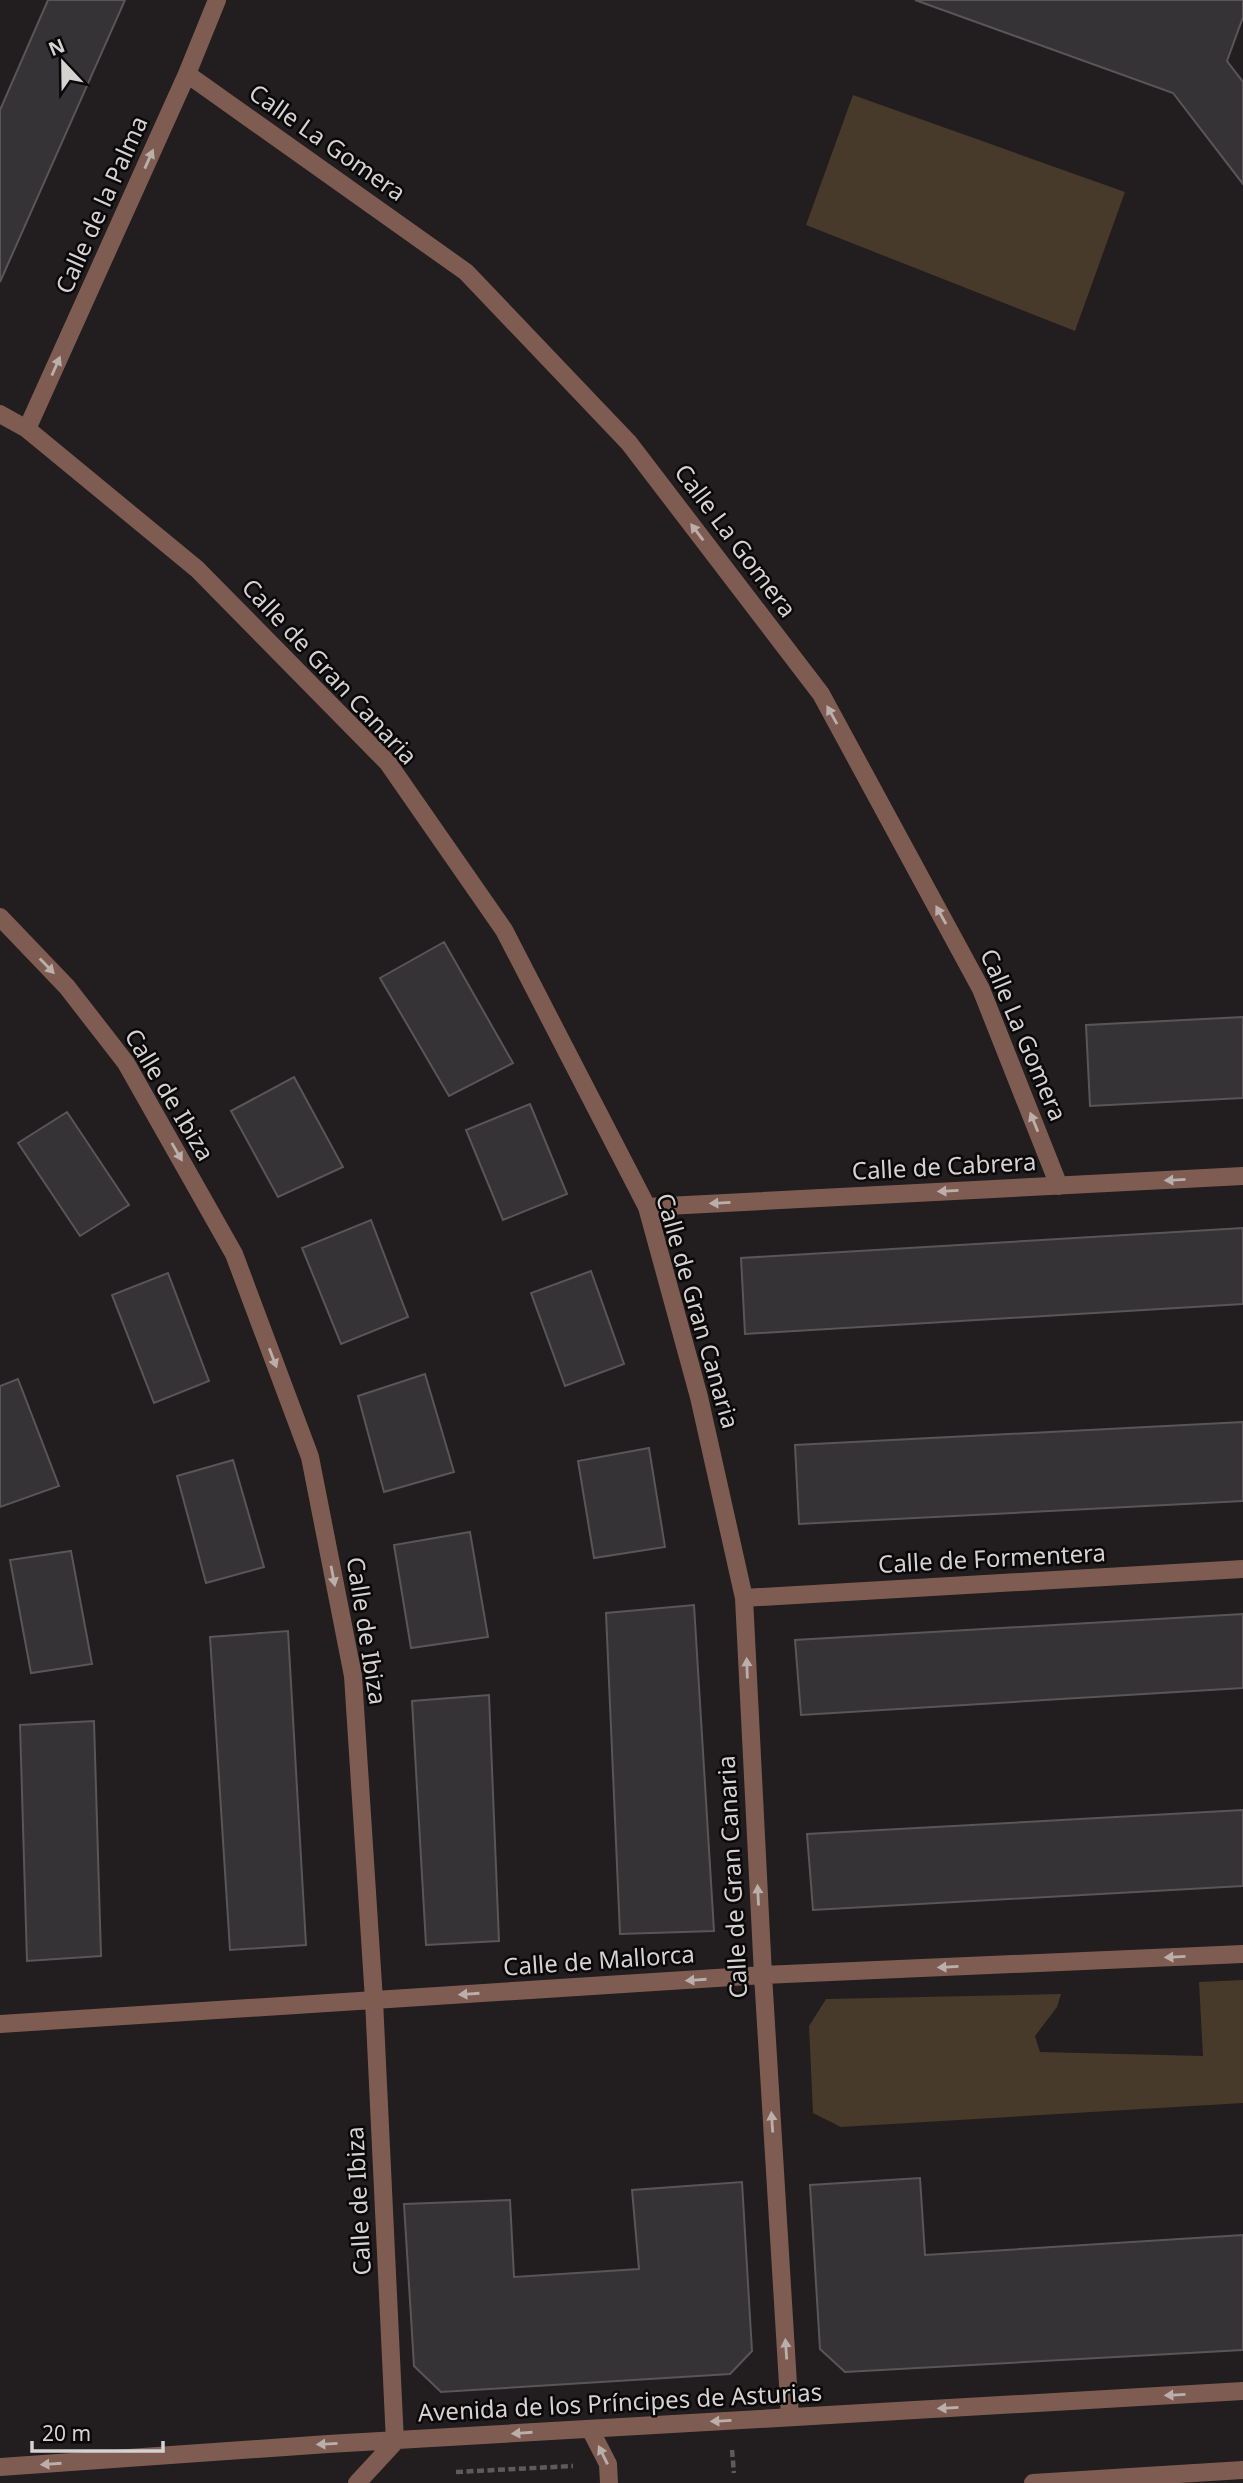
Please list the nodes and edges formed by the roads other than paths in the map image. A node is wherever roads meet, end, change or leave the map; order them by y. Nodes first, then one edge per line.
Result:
1 (217, 0) edge
2 (187, 74) junction
3 (0, 414) edge
4 (27, 429) junction
5 (0, 917) edge
6 (1243, 1176) edge
7 (1059, 1186) junction
8 (647, 1207) junction
9 (1243, 1569) edge
10 (744, 1598) junction
11 (1243, 1954) edge
12 (763, 1975) junction
13 (374, 2000) junction
14 (0, 2024) edge
15 (1243, 2391) edge
16 (790, 2417) junction
17 (590, 2429) junction
18 (395, 2442) junction
19 (0, 2468) edge
20 (1243, 2470) edge
21 (1190, 2478) edge
22 (357, 2483) edge
23 (609, 2483) edge
24 (1033, 2483) edge

1 - 2 street, Calle de la Palma
4 -> 2 street, Calle de la Palma
7 -> 2 street, Calle La Gomera
3 - 4 street, Calle de Gran Canaria
4 - 8 street, Calle de Gran Canaria
5 -> 13 street, Calle de Ibiza
6 -> 7 street, Calle de Cabrera
7 -> 8 street, Calle de Cabrera
8 - 10 street, Calle de Gran Canaria
9 - 10 street, Calle de Formentera
12 -> 10 street, Calle de Gran Canaria
11 -> 12 street, Calle de Mallorca
12 -> 13 street, Calle de Mallorca
16 -> 12 street, Calle de Gran Canaria
13 - 14 street, Calle de Mallorca
13 - 18 street, Calle de Ibiza
15 -> 16 street, Avenida de los Príncipes de Asturias
16 -> 17 street, Avenida de los Príncipes de Asturias
17 -> 18 street, Avenida de los Príncipes de Asturias
23 -> 17 street
18 -> 19 street, Avenida de los Príncipes de Asturias
18 - 22 street
20 - 21 street
21 - 24 street

